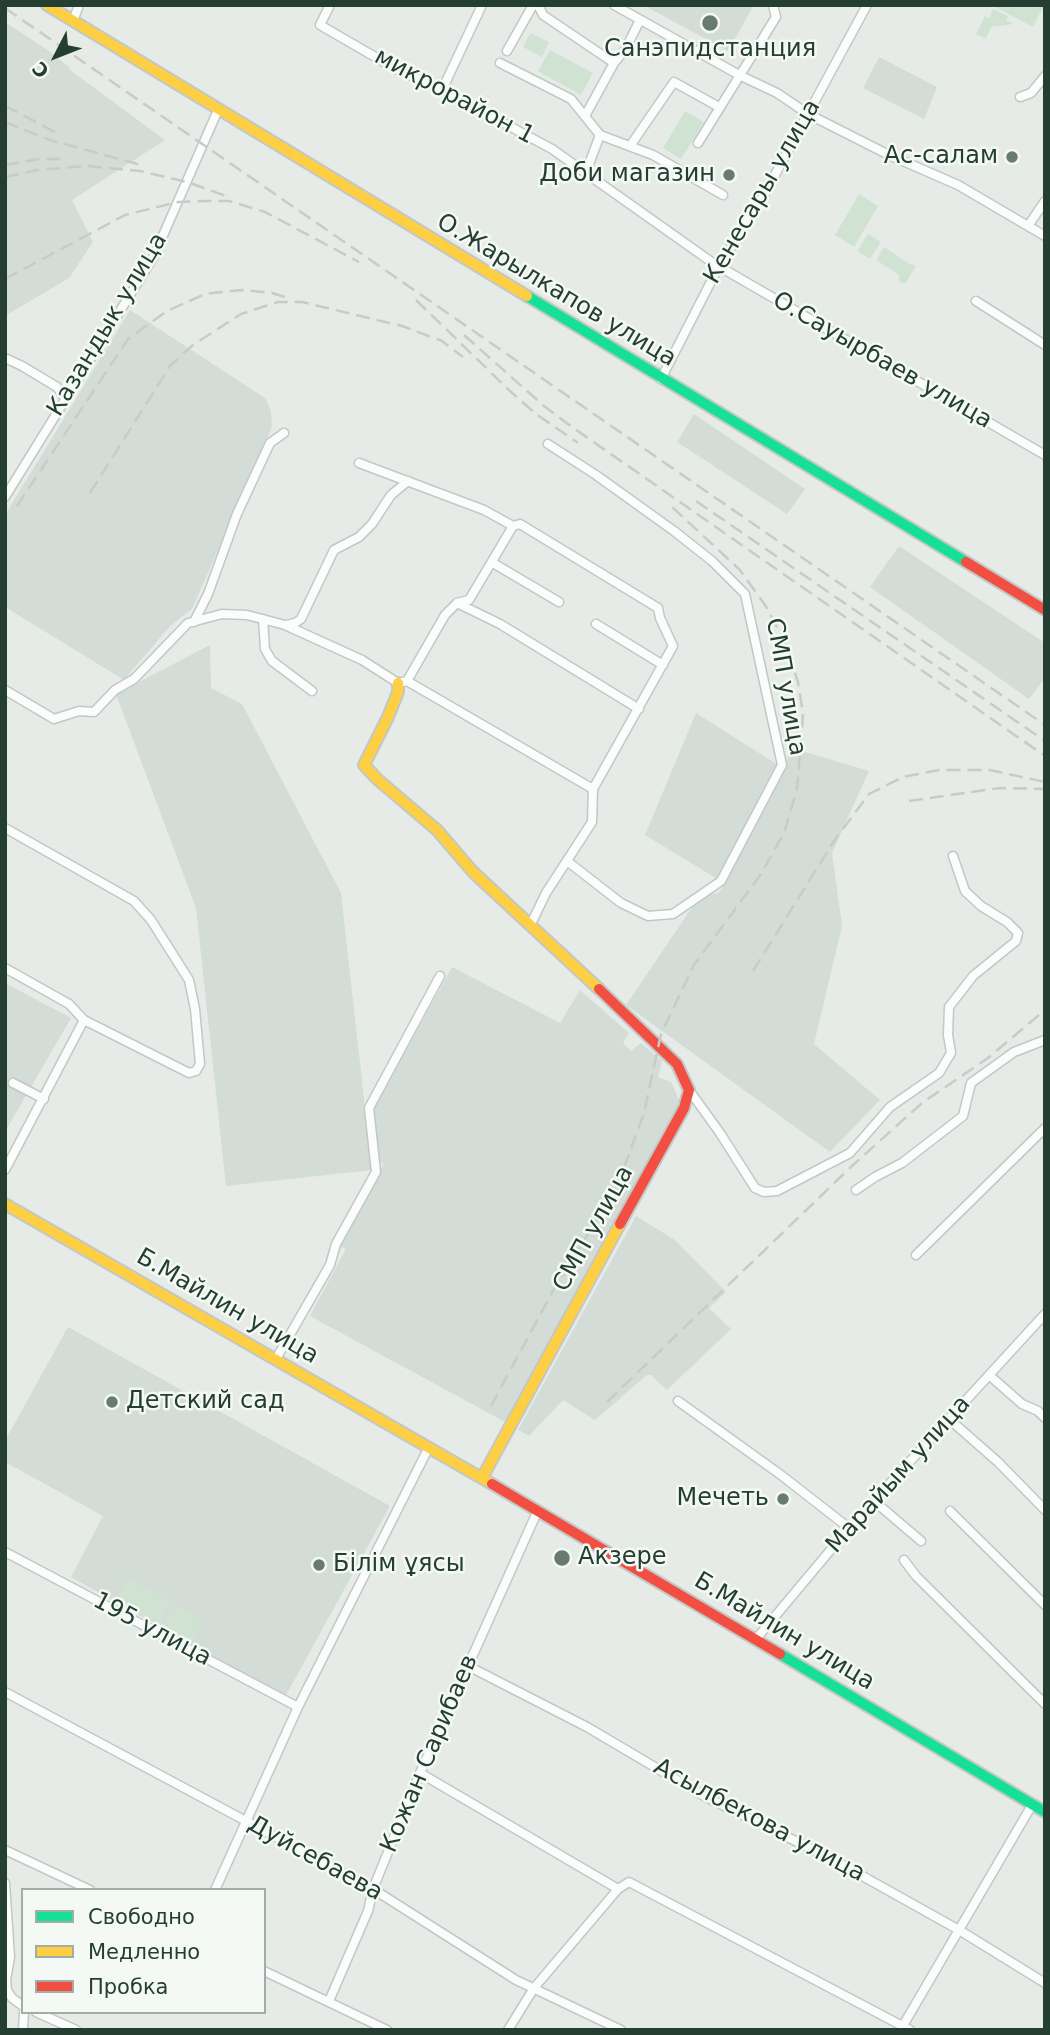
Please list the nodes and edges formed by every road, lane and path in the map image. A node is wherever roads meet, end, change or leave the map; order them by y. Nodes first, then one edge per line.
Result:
1 (47, 5) edge
2 (79, 5) edge
3 (330, 5) edge
4 (482, 5) edge
5 (535, 5) edge
6 (614, 5) edge
7 (773, 5) edge
8 (867, 5) edge
9 (73, 20) junction
10 (640, 20) junction
11 (507, 51) dead end
12 (500, 63) dead end
13 (614, 63) junction
14 (741, 76) junction
15 (1045, 76) edge
16 (442, 90) junction
17 (1020, 97) dead end
18 (719, 107) junction
19 (218, 110) junction
20 (808, 114) junction
21 (585, 116) junction
22 (600, 135) junction
23 (698, 143) dead end
24 (630, 146) junction
25 (586, 172) junction
26 (723, 195) dead end
27 (1045, 201) edge
28 (1028, 226) junction
29 (1045, 236) edge
30 (719, 267) junction
31 (976, 302) dead end
32 (1045, 345) edge
33 (5, 358) edge
34 (661, 379) junction
35 (65, 398) junction
36 (284, 433) dead end
37 (548, 444) dead end
38 (1045, 455) edge
39 (359, 463) dead end
40 (408, 481) junction
41 (5, 497) edge
42 (513, 526) junction
43 (493, 562) junction
44 (559, 602) dead end
45 (457, 603) junction
46 (1045, 610) edge
47 (263, 619) junction
48 (191, 623) junction
49 (596, 624) dead end
50 (285, 625) junction
51 (663, 665) junction
52 (403, 682) junction
53 (5, 690) edge
54 (312, 691) dead end
55 (639, 709) junction
56 (593, 789) junction
57 (5, 828) edge
58 (953, 856) dead end
59 (567, 861) junction
60 (530, 926) junction
61 (5, 968) edge
62 (440, 976) dead end
63 (84, 1020) junction
64 (1045, 1040) edge
65 (13, 1083) dead end
66 (689, 1090) junction
67 (44, 1099) junction
68 (1045, 1128) edge
69 (5, 1170) edge
70 (856, 1190) dead end
71 (5, 1204) edge
72 (916, 1255) dead end
73 (1045, 1314) edge
74 (276, 1359) junction
75 (989, 1375) junction
76 (678, 1401) dead end
77 (1045, 1418) edge
78 (950, 1419) junction
79 (429, 1447) junction
80 (482, 1478) junction
81 (874, 1501) junction
82 (538, 1510) junction
83 (1045, 1510) edge
84 (950, 1511) dead end
85 (849, 1528) junction
86 (921, 1541) dead end
87 (5, 1552) edge
88 (904, 1560) dead end
89 (1045, 1605) edge
90 (756, 1639) junction
91 (468, 1666) junction
92 (5, 1692) edge
93 (1045, 1704) edge
94 (298, 1707) junction
95 (420, 1773) junction
96 (1032, 1805) junction
97 (1045, 1812) edge
98 (245, 1821) junction
99 (5, 1850) edge
100 (5, 1883) edge
101 (86, 1888) edge
102 (216, 1888) edge
103 (373, 1889) junction
104 (618, 1889) junction
105 (959, 1930) junction
106 (266, 1972) edge
107 (1045, 1983) edge
108 (534, 1988) junction
109 (329, 2001) junction
110 (21, 2005) edge
111 (40, 2014) edge
112 (905, 2028) edge
113 (76, 2030) edge
114 (387, 2030) edge
115 (508, 2030) edge
116 (621, 2030) edge

1 - 9 street, О.Жарылкапов улица
2 - 9 street
3 - 16 street, микрорайон 1
4 - 16 street
5 - 11 street
5 - 13 street
6 - 10 street
7 - 14 street
8 - 20 street, Кенесары улица
9 - 19 street, О.Жарылкапов улица
10 - 13 street
10 - 14 street
12 - 21 street
13 - 21 street
14 - 18 street
14 - 20 street
15 - 17 street
16 - 25 street, микрорайон 1
18 - 23 street
18 - 24 street
19 - 34 street, О.Жарылкапов улица
19 - 35 street, Казандык улица
20 - 28 street
20 - 30 street, Кенесары улица
21 - 22 street
22 - 24 street
22 - 25 street
24 - 26 street
25 - 30 street, микрорайон 1
27 - 28 street
28 - 29 street
30 - 34 street, Кенесары улица
30 - 38 street, О.Сауырбаев улица
31 - 32 street
33 - 35 street
34 - 46 street, О.Жарылкапов улица
35 - 41 street, Казандык улица
36 - 48 street
37 - 59 street, СМП улица
39 - 40 street
40 - 42 street
40 - 50 street
42 - 43 street
42 - 51 street
43 - 44 street
43 - 45 street
45 - 52 street
45 - 55 street
47 - 48 street
47 - 50 street
47 - 54 street
48 - 53 street
49 - 51 street
50 - 52 street
51 - 55 street
52 - 56 street
52 - 60 street
55 - 56 street
56 - 59 street
57 - 63 street
58 - 66 street
59 - 60 street
60 - 66 street
61 - 63 street
62 - 74 street
63 - 67 street
64 - 70 street
65 - 67 street
66 - 80 street, СМП улица
67 - 69 street
68 - 72 street
71 - 74 street, Б.Майлин улица
73 - 75 street, Марайым улица
74 - 79 street, Б.Майлин улица
75 - 77 street
75 - 78 street, Марайым улица
76 - 85 street
78 - 81 street, Марайым улица
78 - 83 street
79 - 80 street, Б.Майлин улица
79 - 94 street
80 - 82 street, Б.Майлин улица
81 - 85 street, Марайым улица
81 - 86 street
82 - 90 street, Б.Майлин улица
82 - 91 street, Кожан Сарибаев
84 - 89 street
85 - 90 street, Марайым улица
87 - 94 street, 195 улица
88 - 93 street
90 - 96 street, Б.Майлин улица
91 - 95 street, Кожан Сарибаев
91 - 105 street, Асылбекова улица
92 - 98 street, Дуйсебаева
94 - 98 street
95 - 103 street, Кожан Сарибаев
95 - 104 street
96 - 97 street, Б.Майлин улица
96 - 105 street
98 - 102 street
98 - 103 street, Дуйсебаева
99 - 101 street
100 - 110 street
103 - 108 street, Дуйсебаева
103 - 109 street, Кожан Сарибаев
104 - 108 street
104 - 112 street
105 - 107 street, Асылбекова улица
105 - 112 street
106 - 109 street
108 - 115 street
108 - 116 street, Дуйсебаева
109 - 114 street
111 - 113 street

